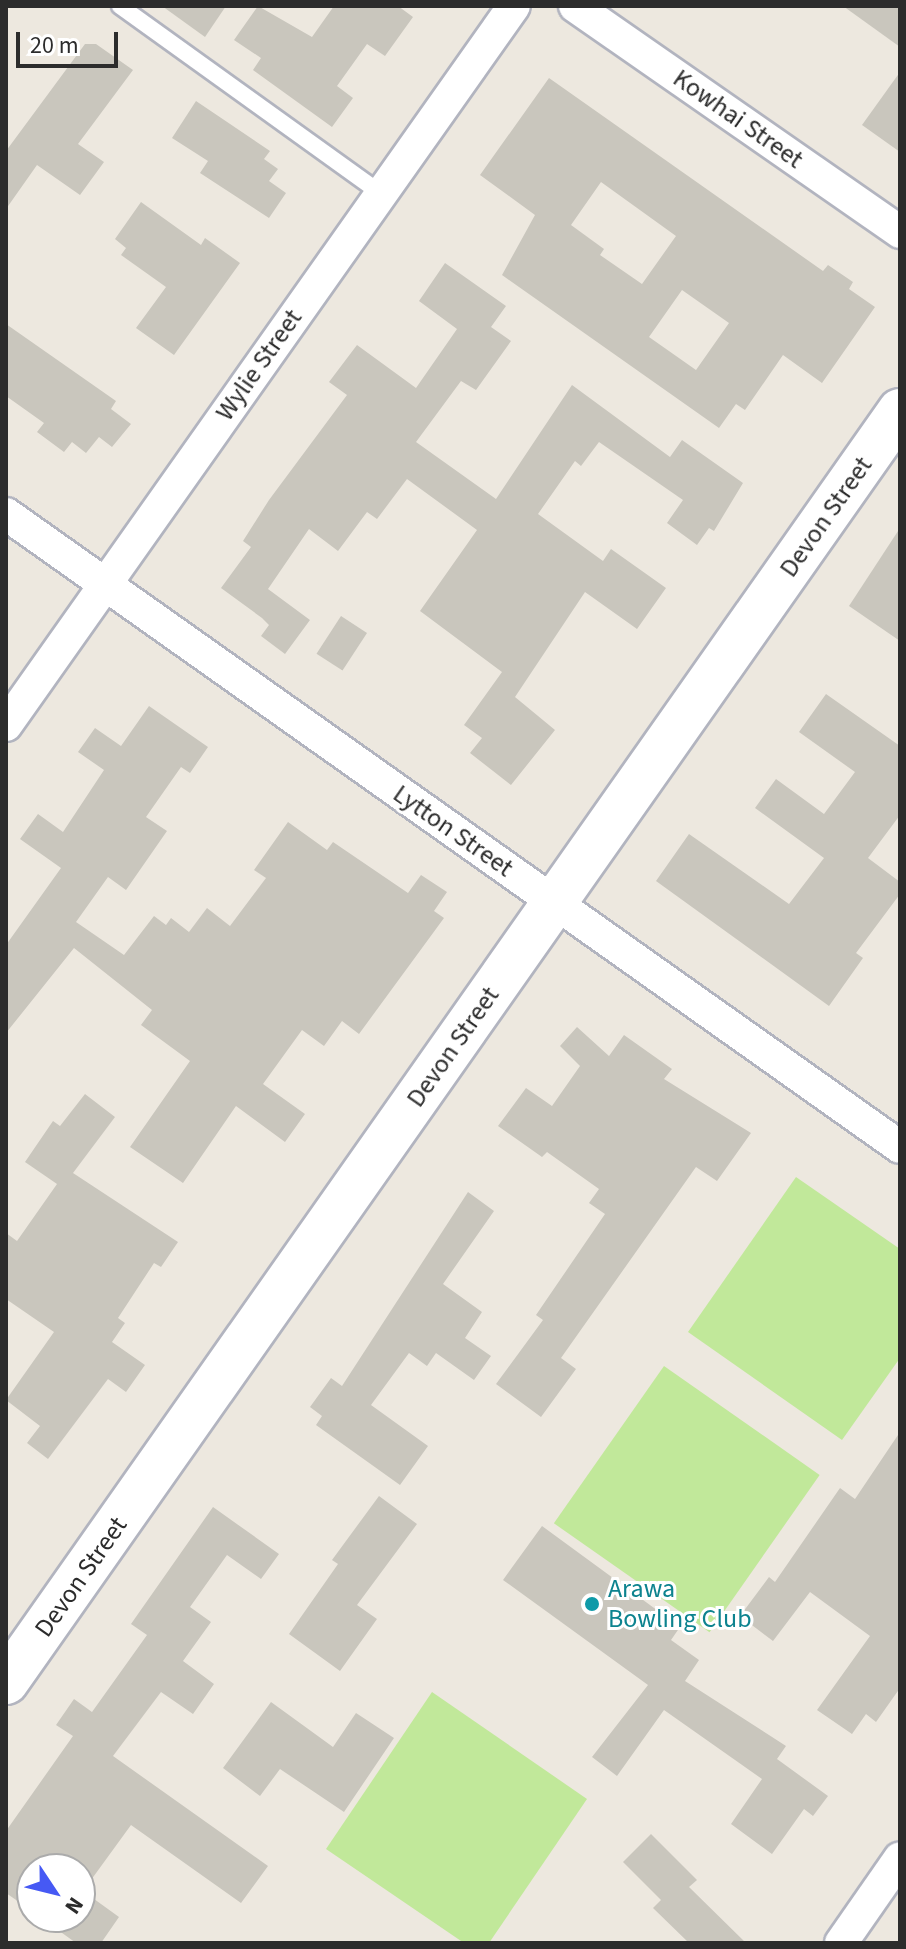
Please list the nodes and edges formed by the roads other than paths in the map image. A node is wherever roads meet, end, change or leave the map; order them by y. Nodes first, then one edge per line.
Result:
1 (120, 6) edge
2 (514, 6) edge
3 (575, 6) edge
4 (379, 192) junction
5 (900, 232) edge
6 (900, 411) edge
7 (6, 514) edge
8 (105, 584) junction
9 (6, 725) edge
10 (555, 901) junction
11 (900, 1147) edge
12 (6, 1682) edge
13 (900, 1858) edge
14 (841, 1943) edge

1 - 4 lane
2 - 4 street, Wylie Street
3 - 5 street, Kowhai Street
4 - 8 street, Wylie Street
6 - 10 main road, Devon Street
7 - 8 street, Lytton Street
8 - 9 street, Wylie Street
8 - 10 street, Lytton Street
10 - 11 street, Lytton Street
10 - 12 main road, Devon Street
13 - 14 street

